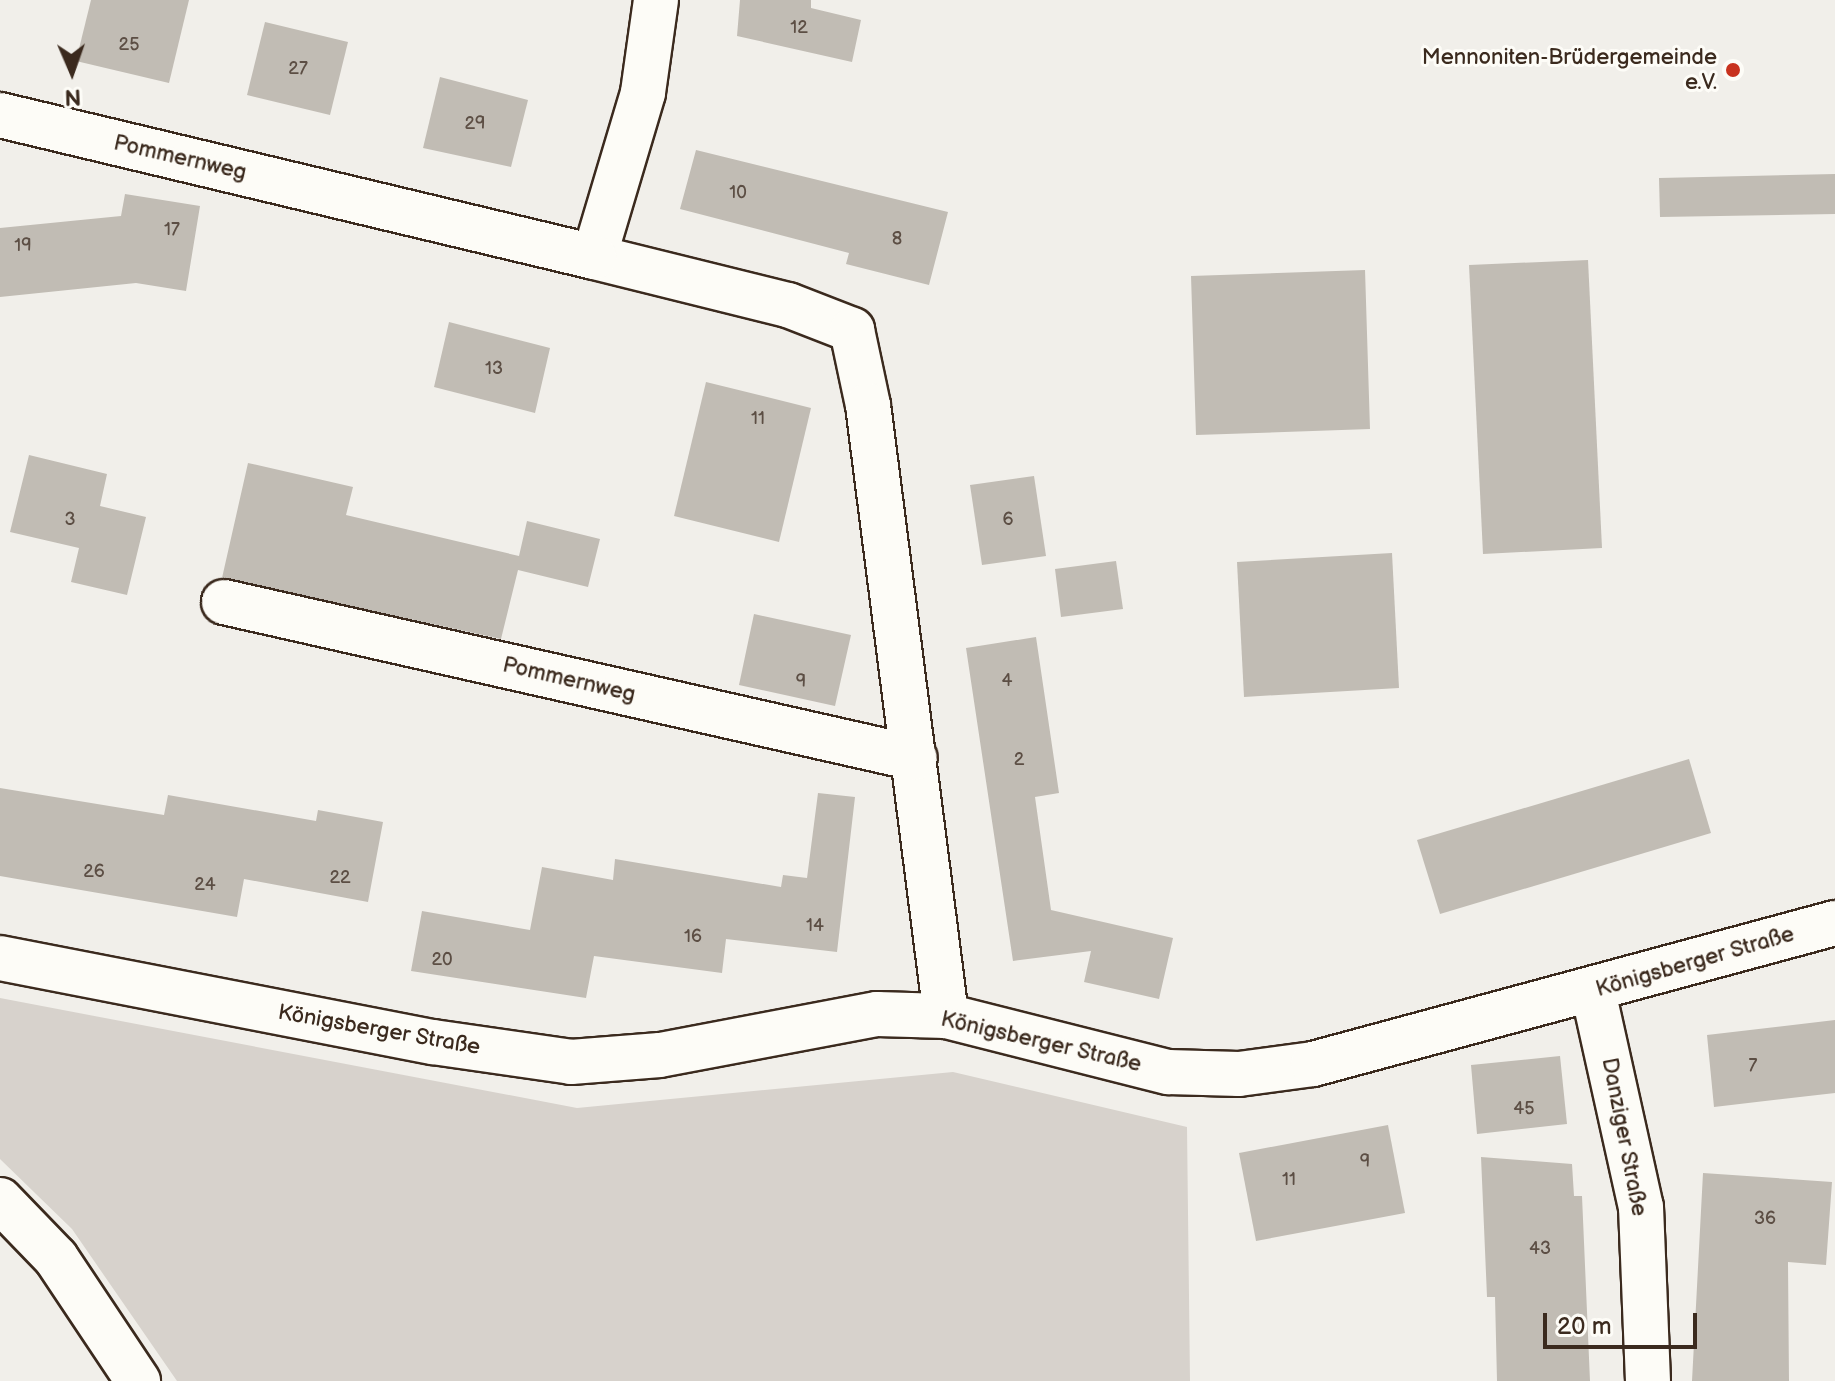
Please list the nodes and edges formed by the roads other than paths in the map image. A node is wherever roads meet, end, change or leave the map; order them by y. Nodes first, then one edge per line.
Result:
1 (656, 0) edge
2 (0, 115) edge
3 (594, 257) junction
4 (224, 602) dead end
5 (915, 758) junction
6 (1835, 923) edge
7 (0, 958) edge
8 (1593, 991) junction
9 (946, 1016) junction
10 (0, 1200) edge
11 (138, 1381) edge
12 (1648, 1381) edge

1 - 3 street
2 - 3 street, Pommernweg
3 - 5 street, Pommernweg
4 - 5 street, Pommernweg
5 - 9 street, Pommernweg
6 - 8 street, Königsberger Straße
7 - 9 street, Königsberger Straße
8 - 9 street, Königsberger Straße
8 - 12 street, Danziger Straße
10 - 11 street

